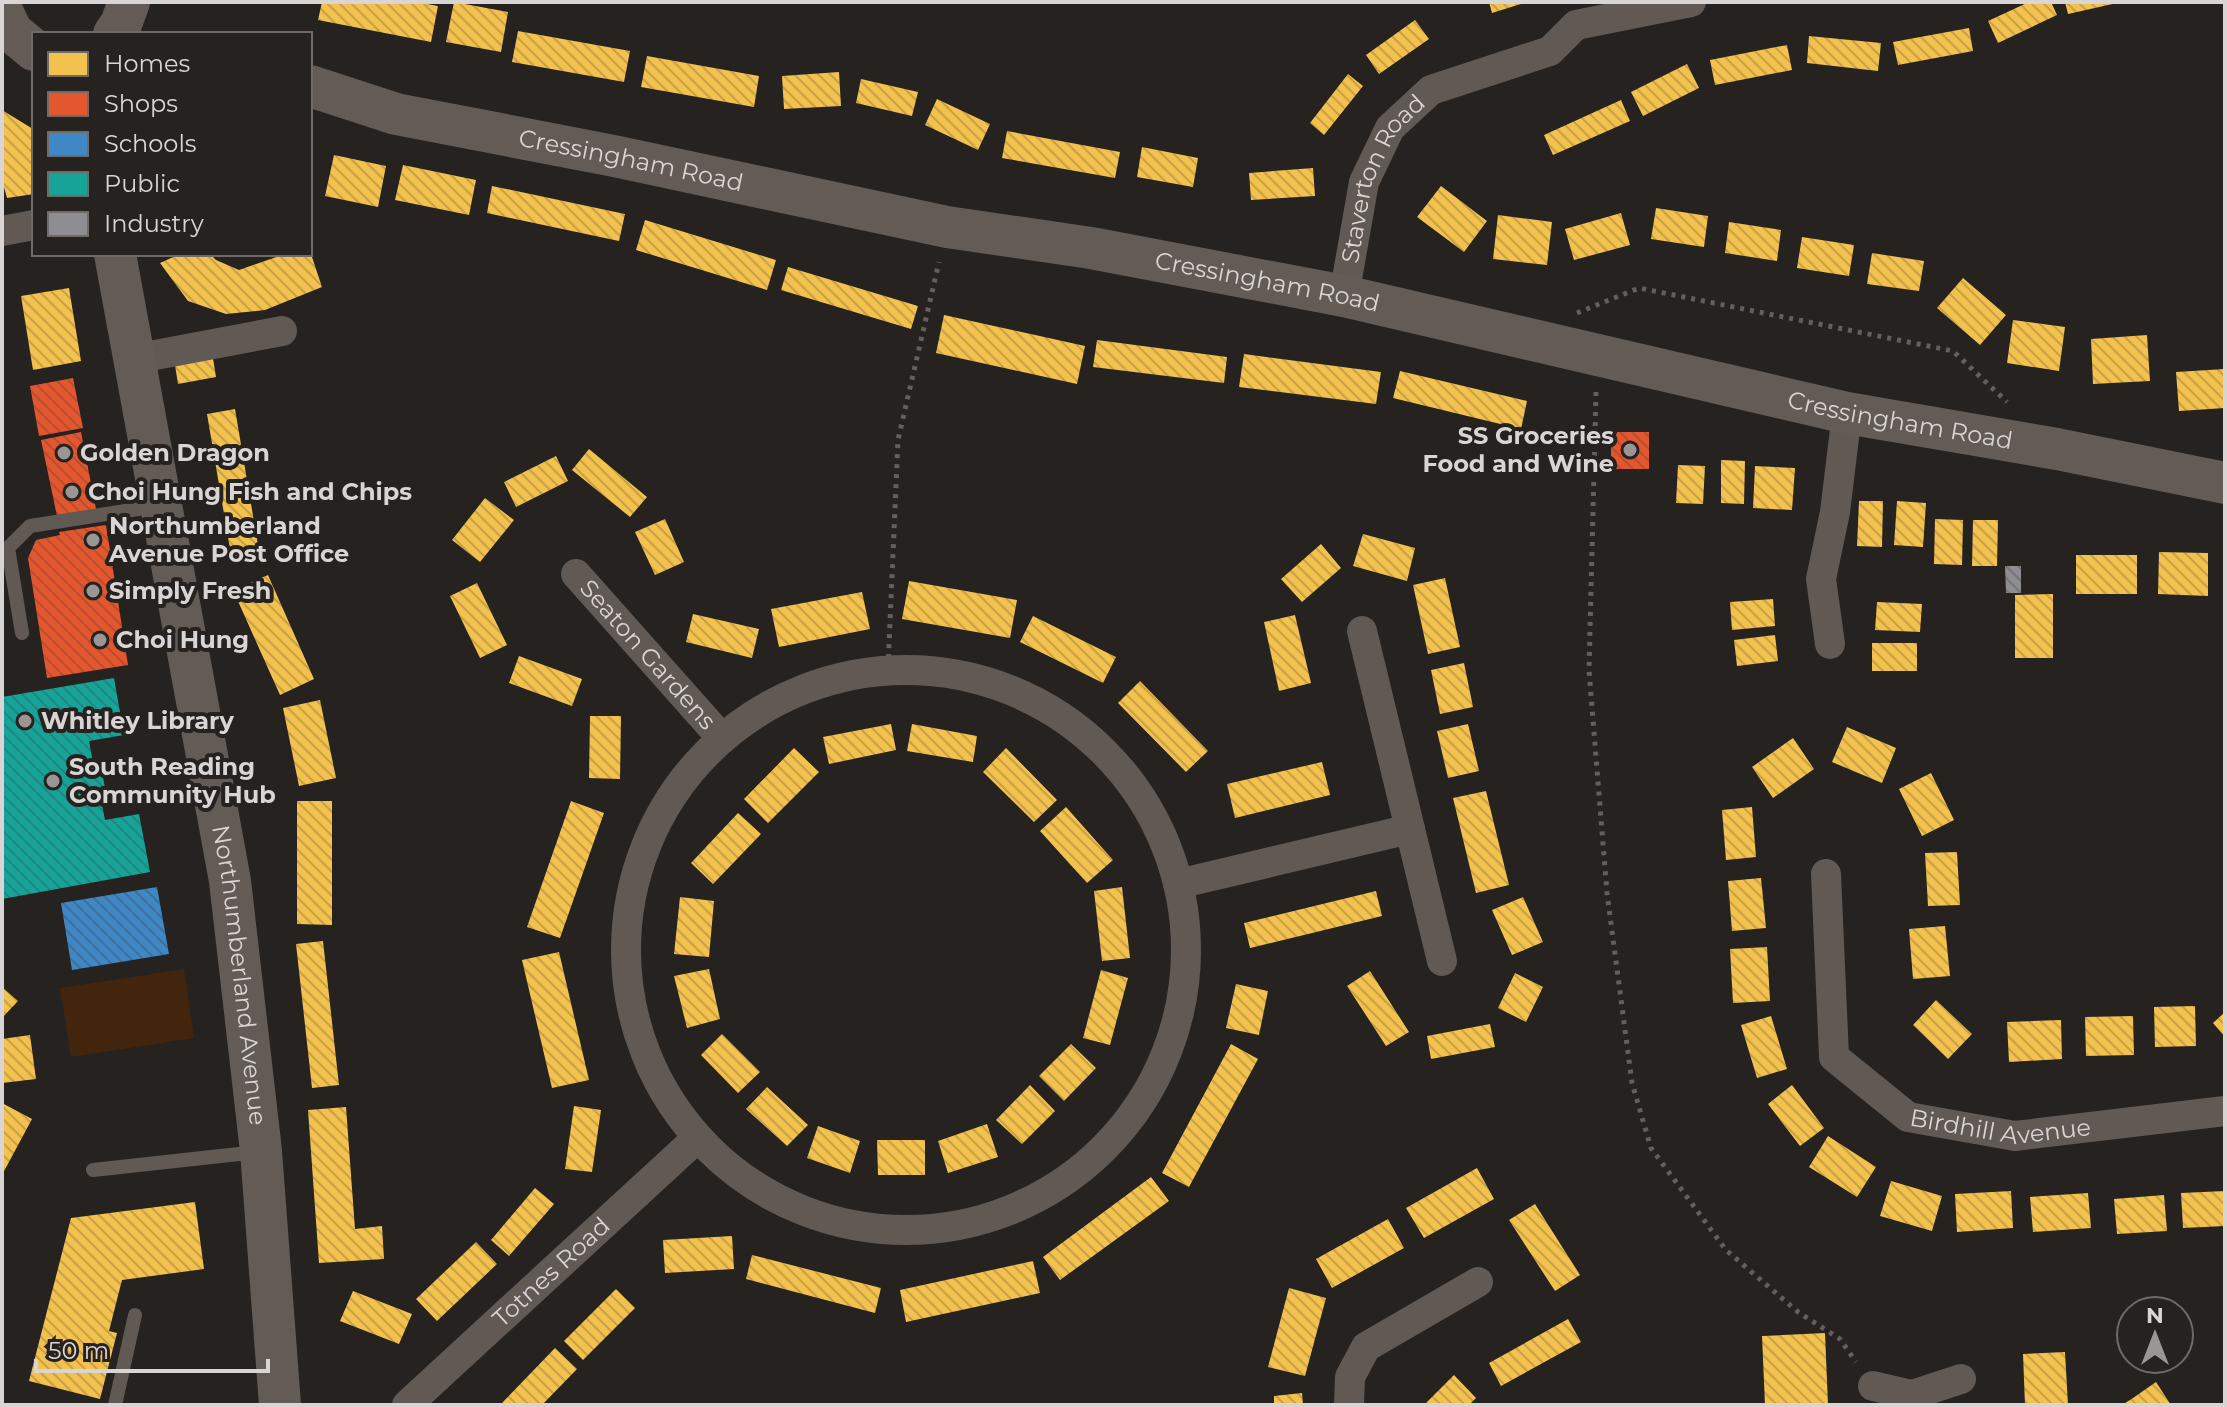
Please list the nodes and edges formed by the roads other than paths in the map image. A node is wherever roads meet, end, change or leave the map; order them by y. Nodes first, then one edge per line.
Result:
1 (1691, 2) edge
2 (2, 12) edge
3 (1576, 14) edge
4 (32, 48) edge
5 (312, 87) edge
6 (32, 225) edge
7 (2, 231) edge
8 (115, 256) edge
9 (1344, 296) junction
10 (282, 331) dead end
11 (134, 359) junction
12 (1847, 413) junction
13 (2225, 483) edge
14 (162, 505) junction
15 (576, 574) dead end
16 (1362, 631) dead end
17 (22, 633) dead end
18 (1830, 644) dead end
19 (719, 735) junction
20 (1410, 829) junction
21 (1826, 874) dead end
22 (1178, 884) junction
23 (1442, 961) dead end
24 (2225, 1111) edge
25 (695, 1140) junction
26 (261, 1151) junction
27 (93, 1170) dead end
28 (1478, 1282) dead end
29 (135, 1315) dead end
30 (1961, 1379) dead end
31 (1873, 1386) road end
32 (1912, 1400) edge
33 (115, 1405) edge
34 (280, 1405) edge
35 (407, 1405) edge
36 (1349, 1405) edge

1 - 3 street, Staverton Road
2 - 4 street
3 - 9 street, Staverton Road
5 - 9 street, Cressingham Road
6 - 7 street
8 - 11 street, Northumberland Avenue
9 - 12 street, Cressingham Road
10 - 11 street
11 - 14 street, Northumberland Avenue
12 - 13 street, Cressingham Road
12 - 18 street
14 - 17 lane
14 - 26 street, Northumberland Avenue
15 - 19 street, Seaton Gardens
16 - 20 street
19 - 22 street
19 - 25 street
20 - 22 street
20 - 23 street
21 - 24 street, Birdhill Avenue
22 - 25 street
25 - 35 street, Totnes Road
26 - 27 lane
26 - 34 street, Northumberland Avenue
28 - 36 street
29 - 33 lane
30 - 32 street
31 - 32 street

